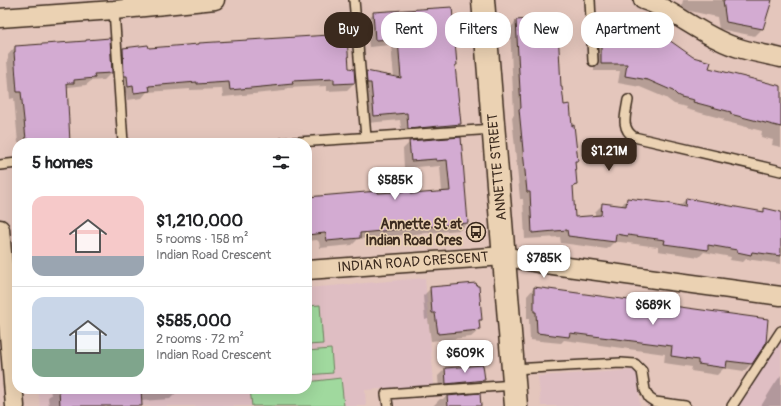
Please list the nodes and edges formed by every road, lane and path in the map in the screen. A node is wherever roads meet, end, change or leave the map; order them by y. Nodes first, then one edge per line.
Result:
1 (215, 0) edge
2 (354, 0) edge
3 (483, 0) edge
4 (590, 0) edge
5 (643, 0) edge
6 (114, 10) junction
7 (0, 18) edge
8 (781, 58) edge
9 (593, 62) dead end
10 (628, 100) dead end
11 (494, 129) junction
12 (366, 137) junction
13 (122, 138) edge
14 (312, 141) edge
15 (12, 164) edge
16 (0, 165) edge
17 (781, 171) edge
18 (0, 229) edge
19 (504, 256) junction
20 (312, 270) edge
21 (8, 293) edge
22 (781, 296) edge
23 (781, 331) edge
24 (12, 358) edge
25 (515, 387) edge
26 (14, 394) edge
27 (15, 406) edge
28 (388, 406) edge
29 (685, 406) edge
30 (732, 406) edge

1 - 6 street
2 - 12 lane
3 - 11 street, ANNETTE STREET
4 - 9 lane
5 - 8 street
6 - 7 street
6 - 13 lane
10 - 17 lane
11 - 12 lane
11 - 19 street, ANNETTE STREET
12 - 14 lane
15 - 16 lane
18 - 21 street
19 - 20 street, INDIAN ROAD CRESCENT
19 - 22 street, INDIAN ROAD CRESCENT
19 - 25 street, ANNETTE STREET
21 - 24 street
23 - 30 lane
25 - 28 lane
25 - 29 lane
26 - 27 street

